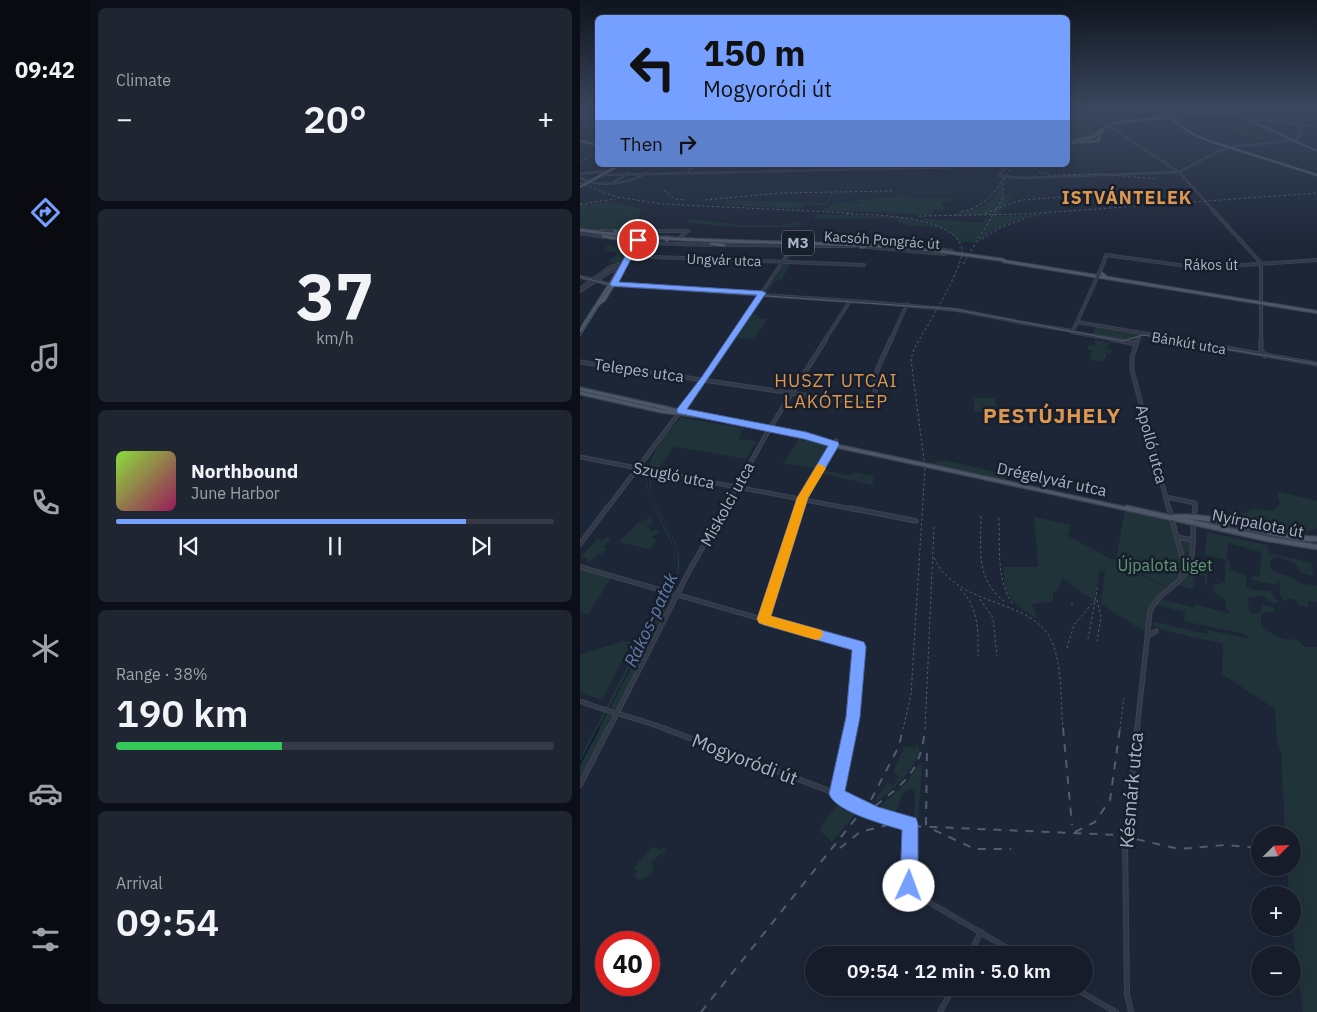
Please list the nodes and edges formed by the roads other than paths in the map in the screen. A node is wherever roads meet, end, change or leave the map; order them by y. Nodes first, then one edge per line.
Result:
1 (1151, 155) edge
2 (1211, 155) edge
3 (1250, 155) edge
4 (613, 167) edge
5 (616, 167) edge
6 (693, 167) edge
7 (953, 167) edge
8 (1005, 167) edge
9 (1172, 168) junction
10 (1184, 169) junction
11 (608, 171) junction
12 (630, 172) junction
13 (648, 172) junction
14 (672, 172) junction
15 (687, 172) junction
16 (1179, 172) junction
17 (580, 173) edge
18 (602, 175) junction
19 (1317, 175) edge
20 (596, 176) junction
21 (580, 178) edge
22 (614, 182) junction
23 (586, 183) junction
24 (580, 186) edge
25 (580, 231) edge
26 (617, 232) junction
27 (603, 234) junction
28 (599, 235) junction
29 (666, 237) junction
30 (609, 238) junction
31 (680, 238) junction
32 (659, 240) junction
33 (718, 242) junction
34 (872, 242) dead end
35 (637, 243) junction
36 (697, 243) junction
37 (670, 244) junction
38 (724, 245) junction
39 (794, 245) junction
40 (879, 245) junction
41 (892, 245) junction
42 (903, 245) joint
43 (861, 246) junction
44 (930, 250) junction
45 (630, 255) junction
46 (1317, 260) edge
47 (785, 262) junction
48 (624, 263) junction
49 (1035, 264) dead end
50 (1261, 264) junction
51 (864, 265) dead end
52 (1028, 265) junction
53 (1201, 268) junction
54 (1032, 269) dead end
55 (1196, 269) dead end
56 (620, 270) junction
57 (1101, 273) dead end
58 (1097, 274) dead end
59 (1091, 276) junction
60 (580, 277) edge
61 (1106, 278) junction
62 (590, 280) junction
63 (596, 281) junction
64 (611, 286) junction
65 (580, 290) edge
66 (764, 294) junction
67 (838, 299) junction
68 (850, 301) junction
69 (866, 302) junction
70 (1262, 303) junction
71 (907, 305) junction
72 (1317, 311) edge
73 (1077, 322) junction
74 (580, 331) edge
75 (1073, 332) junction
76 (1139, 335) junction
77 (1136, 344) junction
78 (1264, 356) junction
79 (580, 362) edge
80 (1317, 364) edge
81 (706, 380) junction
82 (583, 392) edge
83 (792, 393) junction
84 (660, 408) joint
85 (682, 412) junction
86 (695, 415) joint
87 (770, 428) junction
88 (835, 443) junction
89 (580, 457) edge
90 (637, 468) junction
91 (737, 487) junction
92 (1166, 497) junction
93 (1176, 499) junction
94 (802, 500) junction
95 (1167, 504) junction
96 (1194, 516) junction
97 (1172, 518) junction
98 (916, 521) dead end
99 (1193, 523) junction
100 (1177, 537) junction
101 (1317, 539) edge
102 (1192, 540) junction
103 (580, 544) edge
104 (1317, 547) edge
105 (580, 567) edge
106 (1178, 581) junction
107 (677, 594) junction
108 (764, 619) junction
109 (1156, 631) dead end
110 (1147, 638) junction
111 (580, 701) edge
112 (617, 714) junction
113 (580, 786) edge
114 (837, 794) junction
115 (981, 932) junction
116 (974, 946) edge
117 (1004, 946) edge
118 (949, 996) edge
119 (1088, 996) edge
120 (940, 1012) edge
121 (1116, 1012) edge
122 (1131, 1012) edge

1 - 9 street
2 - 10 street
3 - 19 main road
4 - 11 main road
5 - 11 main road
6 - 15 street
7 - 15 street
8 - 16 street
9 - 10 street
9 - 16 street
10 - 16 street
11 - 12 street
11 - 18 main road
11 - 20 main road
12 - 13 street
12 - 14 street
12 - 18 street
12 - 22 street
13 - 14 street
13 - 22 street
14 - 15 street
16 - 50 street
17 - 20 street
18 - 20 main road
20 - 23 main road, bridge
21 - 23 street
22 - 23 street
23 - 24 main road, bridge
25 - 26 street
25 - 27 main road, Kacsóh Pongrác út / M3
25 - 28 main road, Kacsóh Pongrác út / M3
25 - 30 street, Kacsóh Pongrác út
26 - 27 main road
26 - 31 street
27 - 32 main road, Kacsóh Pongrác út / M3
28 - 30 main road
28 - 36 main road, Kacsóh Pongrác út / M3
29 - 31 main road
29 - 31 main road
29 - 32 main road
29 - 35 main road, bridge
30 - 35 main road
30 - 37 street, Kacsóh Pongrác út
31 - 33 main road
32 - 33 main road, Kacsóh Pongrác út / M3
33 - 40 main road, Kacsóh Pongrác út / M3
34 - 40 main road
35 - 45 main road
36 - 38 main road
36 - 40 main road, Kacsóh Pongrác út / M3
37 - 38 street, Kacsóh Pongrác út
37 - 45 street, Kacsóh Pongrác út
38 - 39 street, Kacsóh Pongrác út
39 - 43 street, Kacsóh Pongrác út
39 - 47 street
40 - 41 main road, Kacsóh Pongrác út / M3
40 - 43 main road
40 - 44 main road, Kacsóh Pongrác út / M3
41 - 42 main road
41 - 44 main road, Kacsóh Pongrác út / M3
42 - 43 street, Kacsóh Pongrác út
44 - 52 main road, M3, bridge
45 - 47 street, Ungvár utca
45 - 48 main road
45 - 56 main road
46 - 50 street, Rákos út
47 - 51 street, Ungvár utca
47 - 66 street
48 - 56 main road
48 - 62 street
49 - 52 main road
50 - 53 street, Rákos út
50 - 70 street
52 - 54 main road
52 - 59 main road, M3
53 - 55 street
53 - 73 street, Rákos út, bridge
56 - 63 street
56 - 64 main road
56 - 64 main road
57 - 61 main road
58 - 59 main road
59 - 61 main road, M3
59 - 61 main road
60 - 62 street
61 - 70 main road, M3
62 - 63 street
62 - 65 street
63 - 64 street
63 - 65 street
64 - 66 street
64 - 74 main road
66 - 67 street
66 - 81 street
67 - 68 street
67 - 69 street
68 - 69 street
68 - 83 street, Miskolci utca
69 - 71 street
70 - 72 main road, M3
70 - 78 street
71 - 75 street
71 - 83 street, Telepes utca
73 - 75 street
73 - 76 street
75 - 77 street
76 - 77 street
76 - 78 street, Bánkút utca
77 - 92 street, Apolló utca
78 - 80 street, Bánkút utca
79 - 81 street, Telepes utca
81 - 83 street, Telepes utca
81 - 85 street
82 - 84 main road
83 - 87 street, Miskolci utca
84 - 85 main road
85 - 86 main road
85 - 90 street
86 - 87 main road, Drégelyvár utca
87 - 88 main road, Drégelyvár utca
87 - 91 street, Miskolci utca
88 - 94 street
88 - 97 main road, Drégelyvár utca, bridge
89 - 90 street, Szugló utca
90 - 91 street, Szugló utca
90 - 103 street
91 - 94 street, Szugló utca
91 - 107 street, Miskolci utca
92 - 93 street
92 - 95 street, Apolló utca
93 - 95 street
93 - 96 street
94 - 98 street, Szugló utca
94 - 108 street
95 - 97 street, Apolló utca
96 - 97 main road, Drégelyvár utca
96 - 99 street
96 - 101 main road, Nyírpalota út
97 - 99 main road, Drégelyvár utca
97 - 100 street
99 - 102 street
99 - 104 main road, Nyírpalota út
100 - 102 street
100 - 106 street
102 - 106 street, Késmárk utca
105 - 107 street
106 - 110 street, Késmárk utca
107 - 108 street
107 - 112 street, Miskolci utca
108 - 114 street
109 - 110 street
110 - 122 street, Késmárk utca
111 - 112 street, Mogyoródi út
112 - 113 street, Miskolci utca
112 - 114 street, Mogyoródi út
114 - 115 street, Mogyoródi út
115 - 116 street
115 - 117 street
118 - 120 street
119 - 121 street

